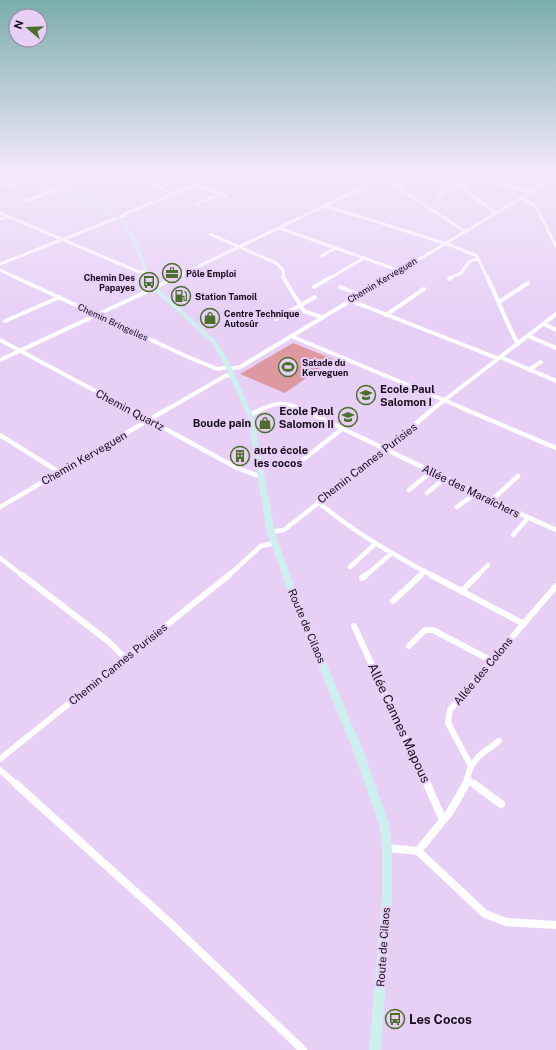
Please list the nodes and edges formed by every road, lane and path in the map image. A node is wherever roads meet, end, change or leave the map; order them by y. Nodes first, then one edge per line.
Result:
1 (22, 222) edge
2 (106, 222) edge
3 (123, 222) edge
4 (129, 222) edge
5 (292, 222) edge
6 (377, 222) edge
7 (449, 222) edge
8 (480, 222) edge
9 (544, 222) edge
10 (279, 228) junction
11 (464, 232) junction
12 (131, 234) junction
13 (210, 234) dead end
14 (63, 239) junction
15 (445, 243) junction
16 (556, 246) edge
17 (240, 247) junction
18 (336, 248) junction
19 (321, 256) dead end
20 (364, 258) junction
21 (478, 259) junction
22 (0, 264) edge
23 (0, 270) edge
24 (398, 270) junction
25 (147, 272) junction
26 (449, 279) dead end
27 (528, 283) dead end
28 (314, 287) dead end
29 (340, 287) dead end
30 (155, 288) junction
31 (424, 289) dead end
32 (358, 294) junction
33 (60, 297) junction
34 (315, 297) dead end
35 (349, 300) junction
36 (499, 302) junction
37 (300, 305) junction
38 (556, 314) edge
39 (98, 315) junction
40 (386, 315) junction
41 (321, 317) junction
42 (276, 320) dead end
43 (5, 321) dead end
44 (544, 324) junction
45 (556, 330) edge
46 (291, 336) junction
47 (528, 336) junction
48 (0, 340) edge
49 (518, 344) junction
50 (556, 348) edge
51 (20, 351) junction
52 (499, 358) junction
53 (0, 360) edge
54 (541, 362) dead end
55 (230, 370) junction
56 (529, 370) junction
57 (556, 381) edge
58 (444, 400) junction
59 (250, 414) junction
60 (149, 420) junction
61 (342, 429) junction
62 (0, 435) edge
63 (556, 448) edge
64 (387, 449) junction
65 (300, 462) dead end
66 (59, 472) junction
67 (430, 472) junction
68 (518, 476) dead end
69 (262, 477) junction
70 (444, 479) junction
71 (409, 490) dead end
72 (428, 493) dead end
73 (475, 494) junction
74 (491, 501) junction
75 (318, 502) junction
76 (0, 507) edge
77 (457, 508) dead end
78 (528, 518) junction
79 (556, 530) edge
80 (271, 532) junction
81 (512, 535) dead end
82 (275, 543) junction
83 (375, 544) junction
84 (392, 553) junction
85 (0, 558) edge
86 (488, 565) dead end
87 (350, 567) dead end
88 (425, 571) junction
89 (362, 578) dead end
90 (556, 586) edge
91 (462, 591) junction
92 (393, 601) dead end
93 (524, 624) junction
94 (354, 626) dead end
95 (409, 646) dead end
96 (125, 658) junction
97 (492, 661) junction
98 (499, 741) dead end
99 (0, 759) edge
100 (471, 766) junction
101 (0, 770) edge
102 (468, 780) junction
103 (501, 804) dead end
104 (443, 820) junction
105 (387, 848) junction
106 (418, 851) junction
107 (556, 925) edge
108 (303, 1050) edge
109 (375, 1050) edge

1 - 14 street
2 - 14 street
3 - 12 main road, Route de Cilaos
4 - 12 main road, Route de Cilaos
5 - 10 street
6 - 15 street
7 - 11 street
8 - 11 street, Chemin Kerveguen
9 - 16 street
10 - 17 street
10 - 18 street
11 - 15 street, Chemin Kerveguen
12 - 25 main road, Route de Cilaos
13 - 17 street
14 - 22 street
14 - 25 street
15 - 21 street
15 - 24 street, Chemin Kerveguen
17 - 30 street
17 - 37 street
18 - 19 street
18 - 20 street
20 - 24 street
20 - 28 street
21 - 26 street
21 - 36 street
23 - 33 street, Chemin Bringelles
24 - 32 street, Chemin Kerveguen
25 - 30 main road, Route de Cilaos
27 - 36 street
29 - 32 street
30 - 39 street
30 - 55 main road, Route de Cilaos
31 - 40 street
32 - 35 street, Chemin Kerveguen
33 - 39 street, Chemin Bringelles
33 - 43 street
34 - 37 street
35 - 40 street
35 - 41 street, Chemin Kerveguen
36 - 49 street
37 - 41 street
37 - 42 street
38 - 44 street, Chemin Cannes Purisies
39 - 51 street
39 - 55 street, Chemin Bringelles
40 - 52 street
41 - 46 street, Chemin Kerveguen
44 - 45 street
44 - 47 street, Chemin Cannes Purisies
46 - 55 street, Chemin Kerveguen
46 - 58 street
47 - 49 street, Chemin Cannes Purisies
47 - 50 street
48 - 51 street, Chemin Quartz
49 - 52 street, Chemin Cannes Purisies
51 - 53 street
51 - 60 street, Chemin Quartz
52 - 56 street
52 - 58 street, Chemin Cannes Purisies
54 - 56 street
55 - 59 main road, Route de Cilaos
55 - 60 street, Chemin Kerveguen
56 - 57 street
58 - 63 street
58 - 64 street, Chemin Cannes Purisies
59 - 61 street, Allée des Maraîchers
59 - 69 main road, Route de Cilaos
60 - 66 street, Chemin Kerveguen
60 - 69 street, Chemin Quartz
61 - 64 street, Allée des Maraîchers
61 - 65 street
62 - 66 street
64 - 67 street, Allée des Maraîchers
64 - 75 street, Chemin Cannes Purisies
66 - 76 street, Chemin Kerveguen
67 - 70 street, Allée des Maraîchers
67 - 71 street
68 - 74 street
69 - 80 main road, Route de Cilaos
70 - 72 street
70 - 73 street, Allée des Maraîchers
73 - 74 street, Allée des Maraîchers
73 - 77 street
74 - 78 street, Allée des Maraîchers
75 - 80 street, Chemin Cannes Purisies
75 - 83 street
78 - 79 street, Allée des Maraîchers
78 - 81 street
80 - 82 main road, Route de Cilaos
82 - 96 street, Chemin Cannes Purisies
82 - 105 main road, Route de Cilaos
83 - 84 street
83 - 87 street
84 - 88 street
84 - 89 street
85 - 96 street
86 - 91 street
88 - 91 street
88 - 92 street
90 - 93 street, Allée des Colons
91 - 93 street
93 - 97 street, Allée des Colons
94 - 104 street, Allée Cannes Mapous
95 - 97 street
96 - 99 street, Chemin Cannes Purisies
97 - 100 street, Allée des Colons
98 - 100 street
100 - 102 street
101 - 108 street
102 - 103 street
102 - 104 street
104 - 106 street
105 - 106 street
105 - 109 main road, Route de Cilaos
106 - 107 street

